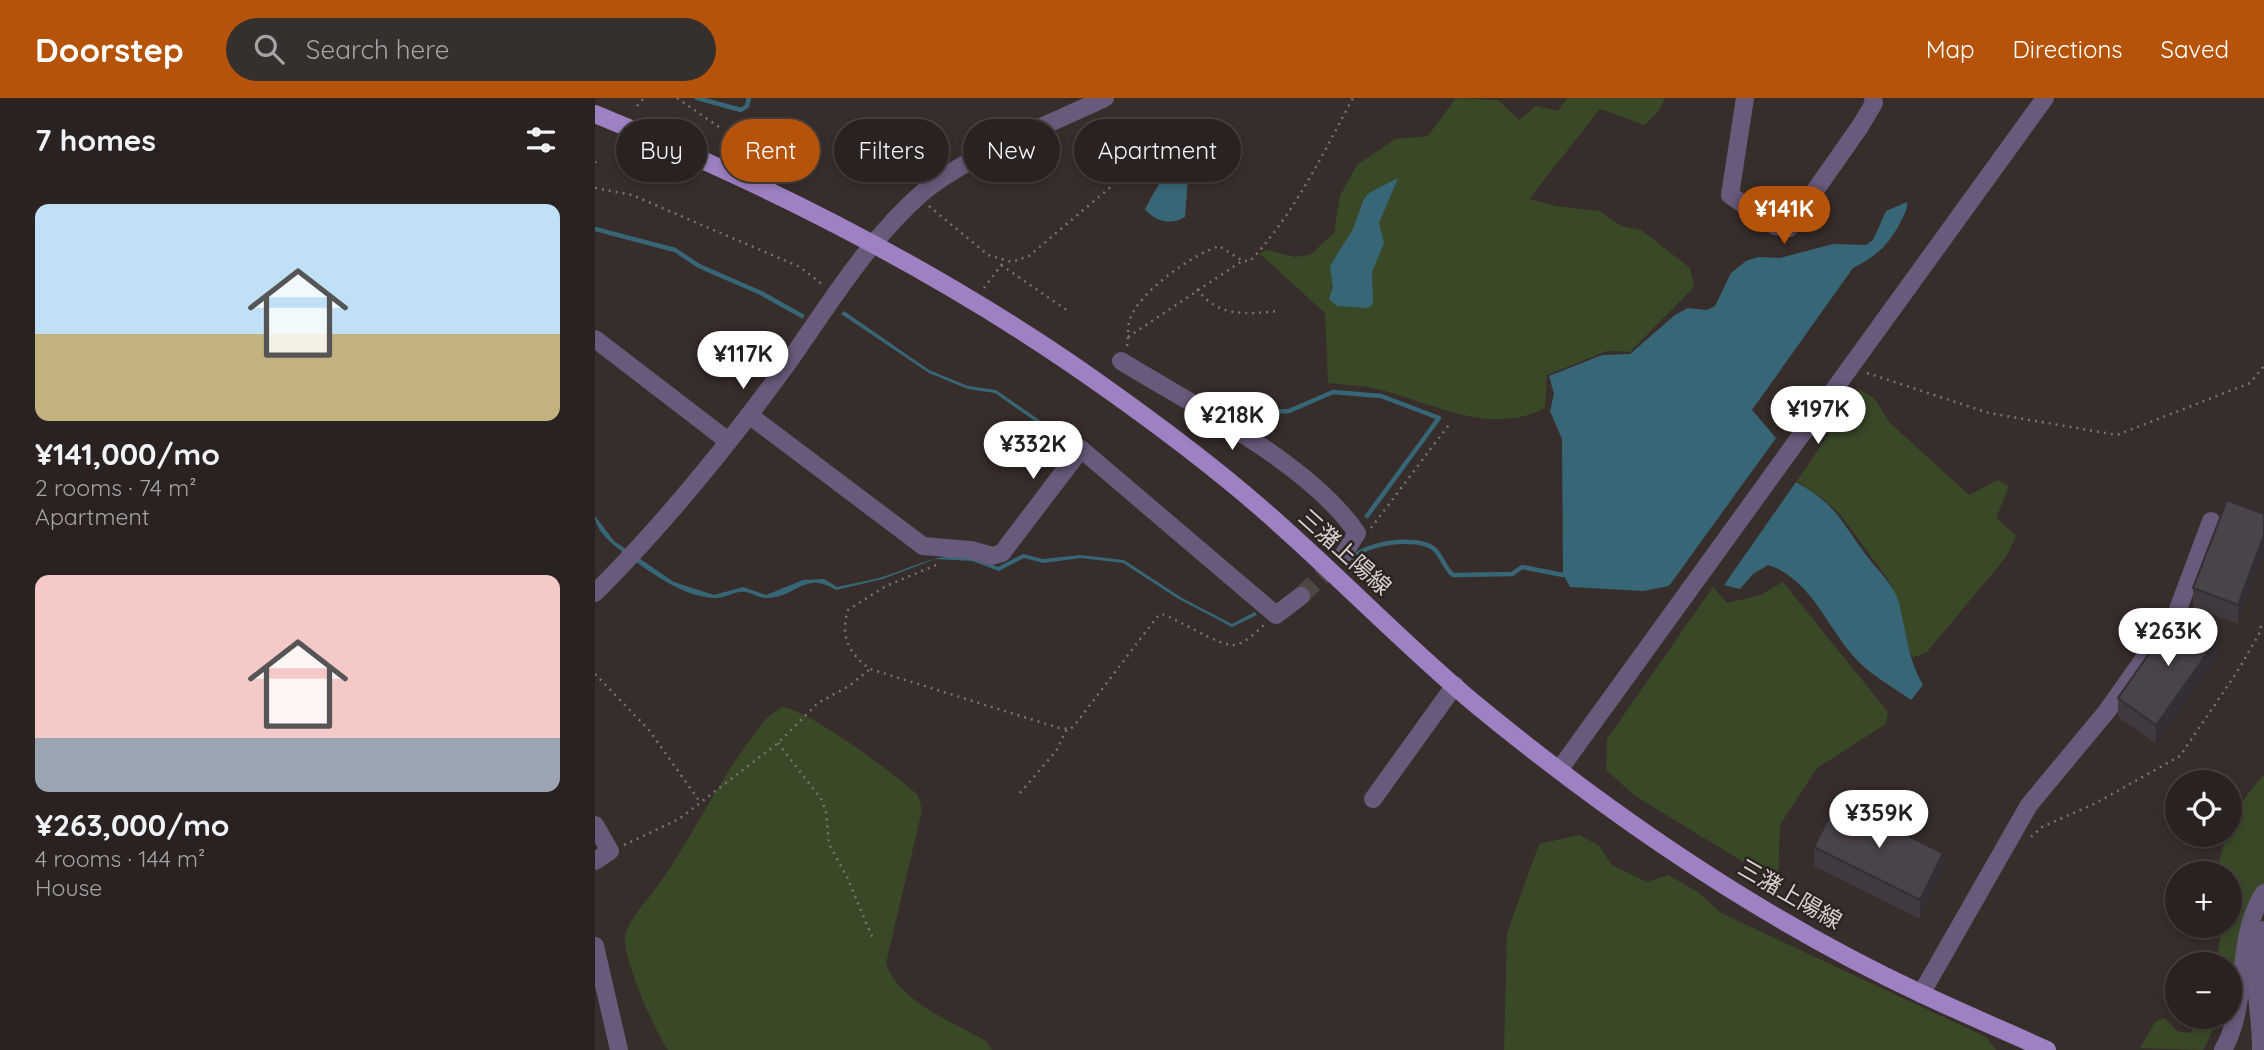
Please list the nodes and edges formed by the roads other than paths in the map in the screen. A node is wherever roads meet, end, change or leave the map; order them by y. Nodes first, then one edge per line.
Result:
1 (1105, 98) edge
2 (1745, 98) edge
3 (1873, 98) edge
4 (2045, 98) edge
5 (595, 114) edge
6 (872, 244) junction
7 (595, 339) edge
8 (1122, 361) dead end
9 (749, 415) junction
10 (728, 440) junction
11 (2211, 521) dead end
12 (1344, 554) tunnel mouth
13 (595, 593) edge
14 (1301, 596) tunnel mouth
15 (1455, 685) junction
16 (1559, 770) junction
17 (1373, 799) dead end
18 (595, 825) edge
19 (595, 861) edge
20 (2264, 893) edge
21 (2264, 930) edge
22 (595, 946) edge
23 (1921, 994) junction
24 (613, 1048) edge
25 (2047, 1050) edge
26 (2223, 1050) edge
27 (2261, 1050) edge

1 - 6 street
2 - 3 street
4 - 16 street
5 - 6 main road, 三潴上陽線
6 - 9 street
6 - 15 main road, 三潴上陽線
7 - 10 street
8 - 12 street
9 - 10 street
9 - 14 street
10 - 13 street
11 - 23 street
15 - 16 main road, 三潴上陽線
15 - 17 street
16 - 23 main road, 三潴上陽線
18 - 19 street
20 - 26 street
21 - 27 street
22 - 24 street
23 - 25 main road, 三潴上陽線

